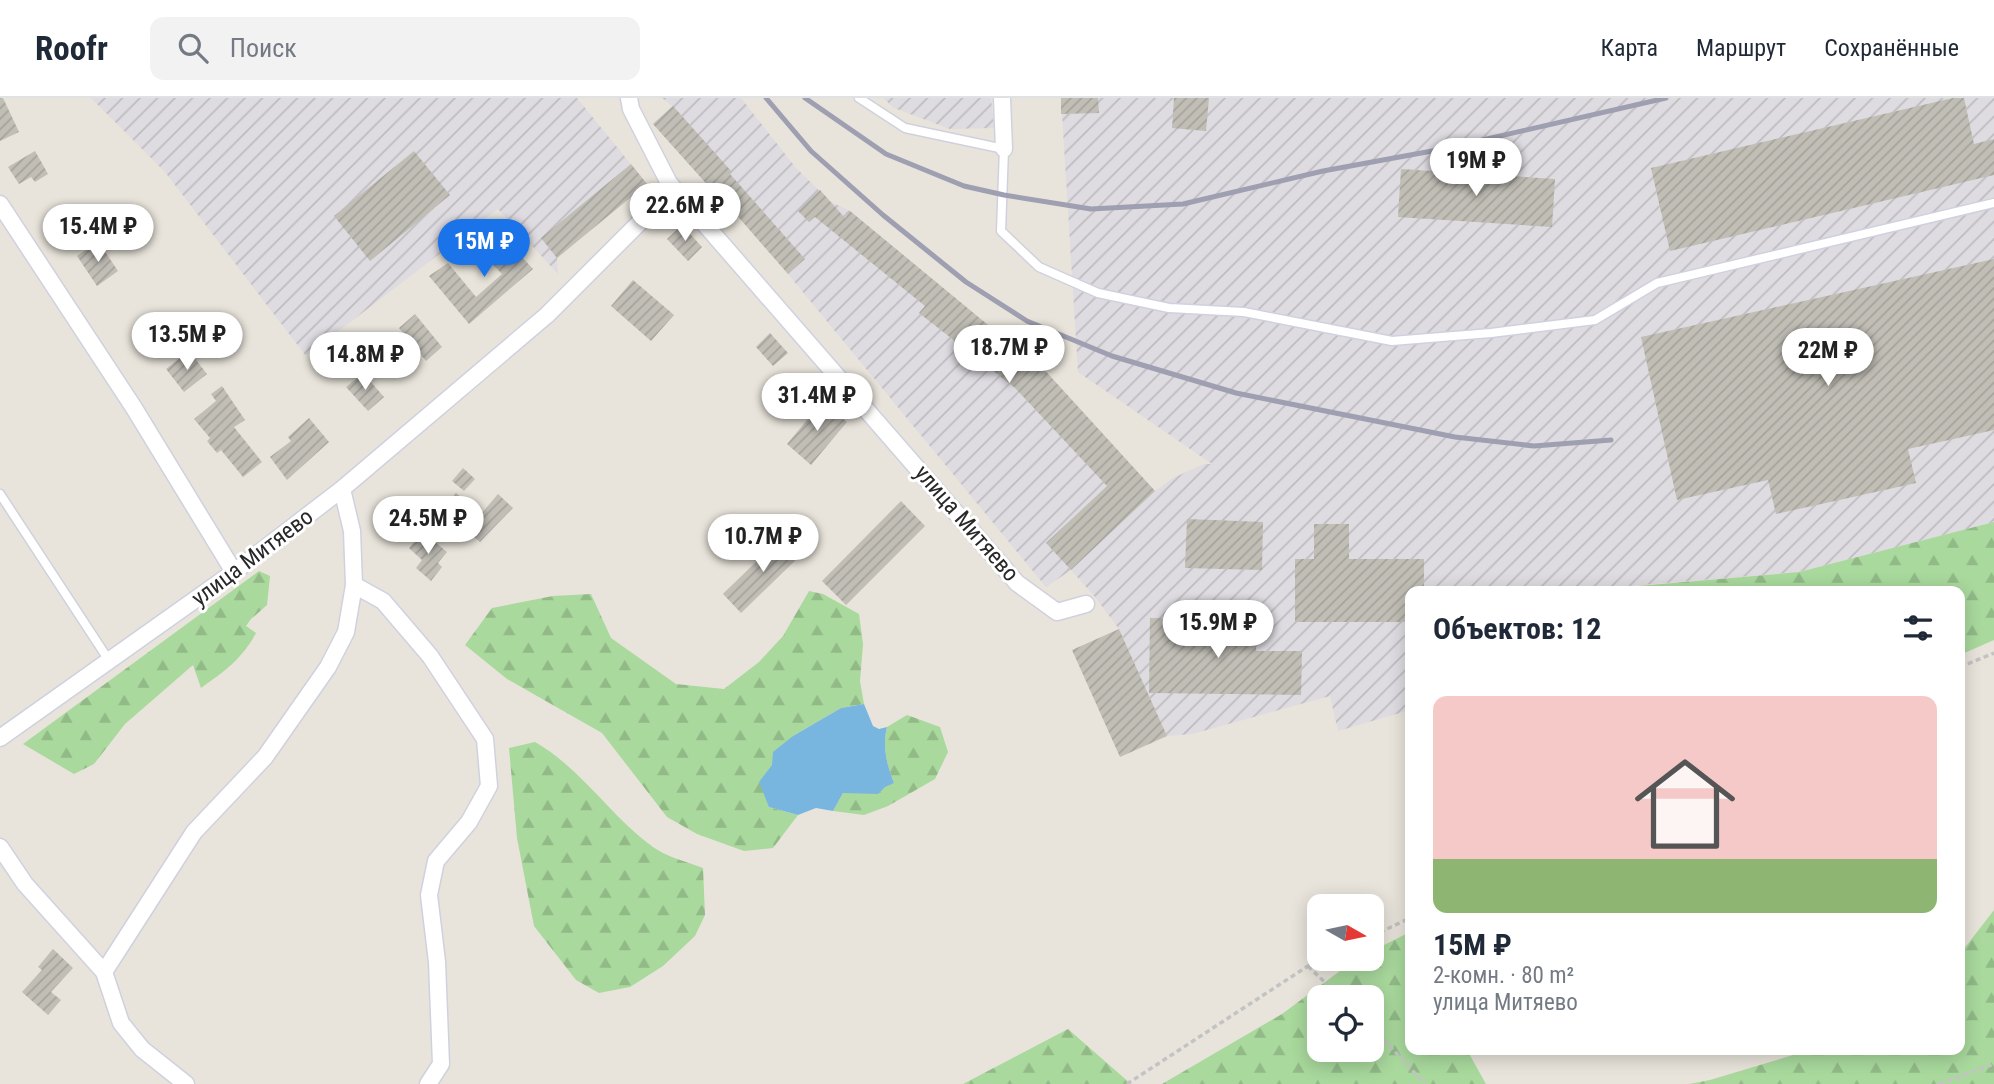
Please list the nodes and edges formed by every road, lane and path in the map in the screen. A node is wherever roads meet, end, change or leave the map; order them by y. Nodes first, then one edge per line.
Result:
1 (859, 98) edge
2 (1002, 98) edge
3 (627, 102) edge
4 (1004, 149) junction
5 (669, 183) junction
6 (0, 204) edge
7 (1994, 204) edge
8 (341, 489) junction
9 (0, 494) edge
10 (234, 572) junction
11 (354, 585) junction
12 (1086, 604) dead end
13 (1994, 653) edge
14 (110, 662) junction
15 (1965, 665) edge
16 (0, 738) edge
17 (0, 847) edge
18 (1405, 920) edge
19 (1384, 930) edge
20 (1307, 967) edge
21 (1313, 971) edge
22 (104, 972) junction
23 (1328, 985) edge
24 (1384, 1040) edge
25 (1994, 1064) edge
26 (186, 1084) edge
27 (428, 1084) edge
28 (1127, 1084) edge
29 (1425, 1084) edge
30 (1940, 1084) edge

1 - 4 lane
2 - 4 street
3 - 5 street, улица Митяево
4 - 7 lane
5 - 8 street, улица Митяево
5 - 12 street, улица Митяево
6 - 10 street
8 - 10 street, улица Митяево
8 - 11 street
9 - 14 lane
10 - 14 street, улица Митяево
11 - 22 street
11 - 27 street
13 - 15 path
14 - 16 street, улица Митяево
17 - 22 street
18 - 19 path
20 - 28 path
21 - 23 path
22 - 26 street
24 - 29 path
25 - 30 path

